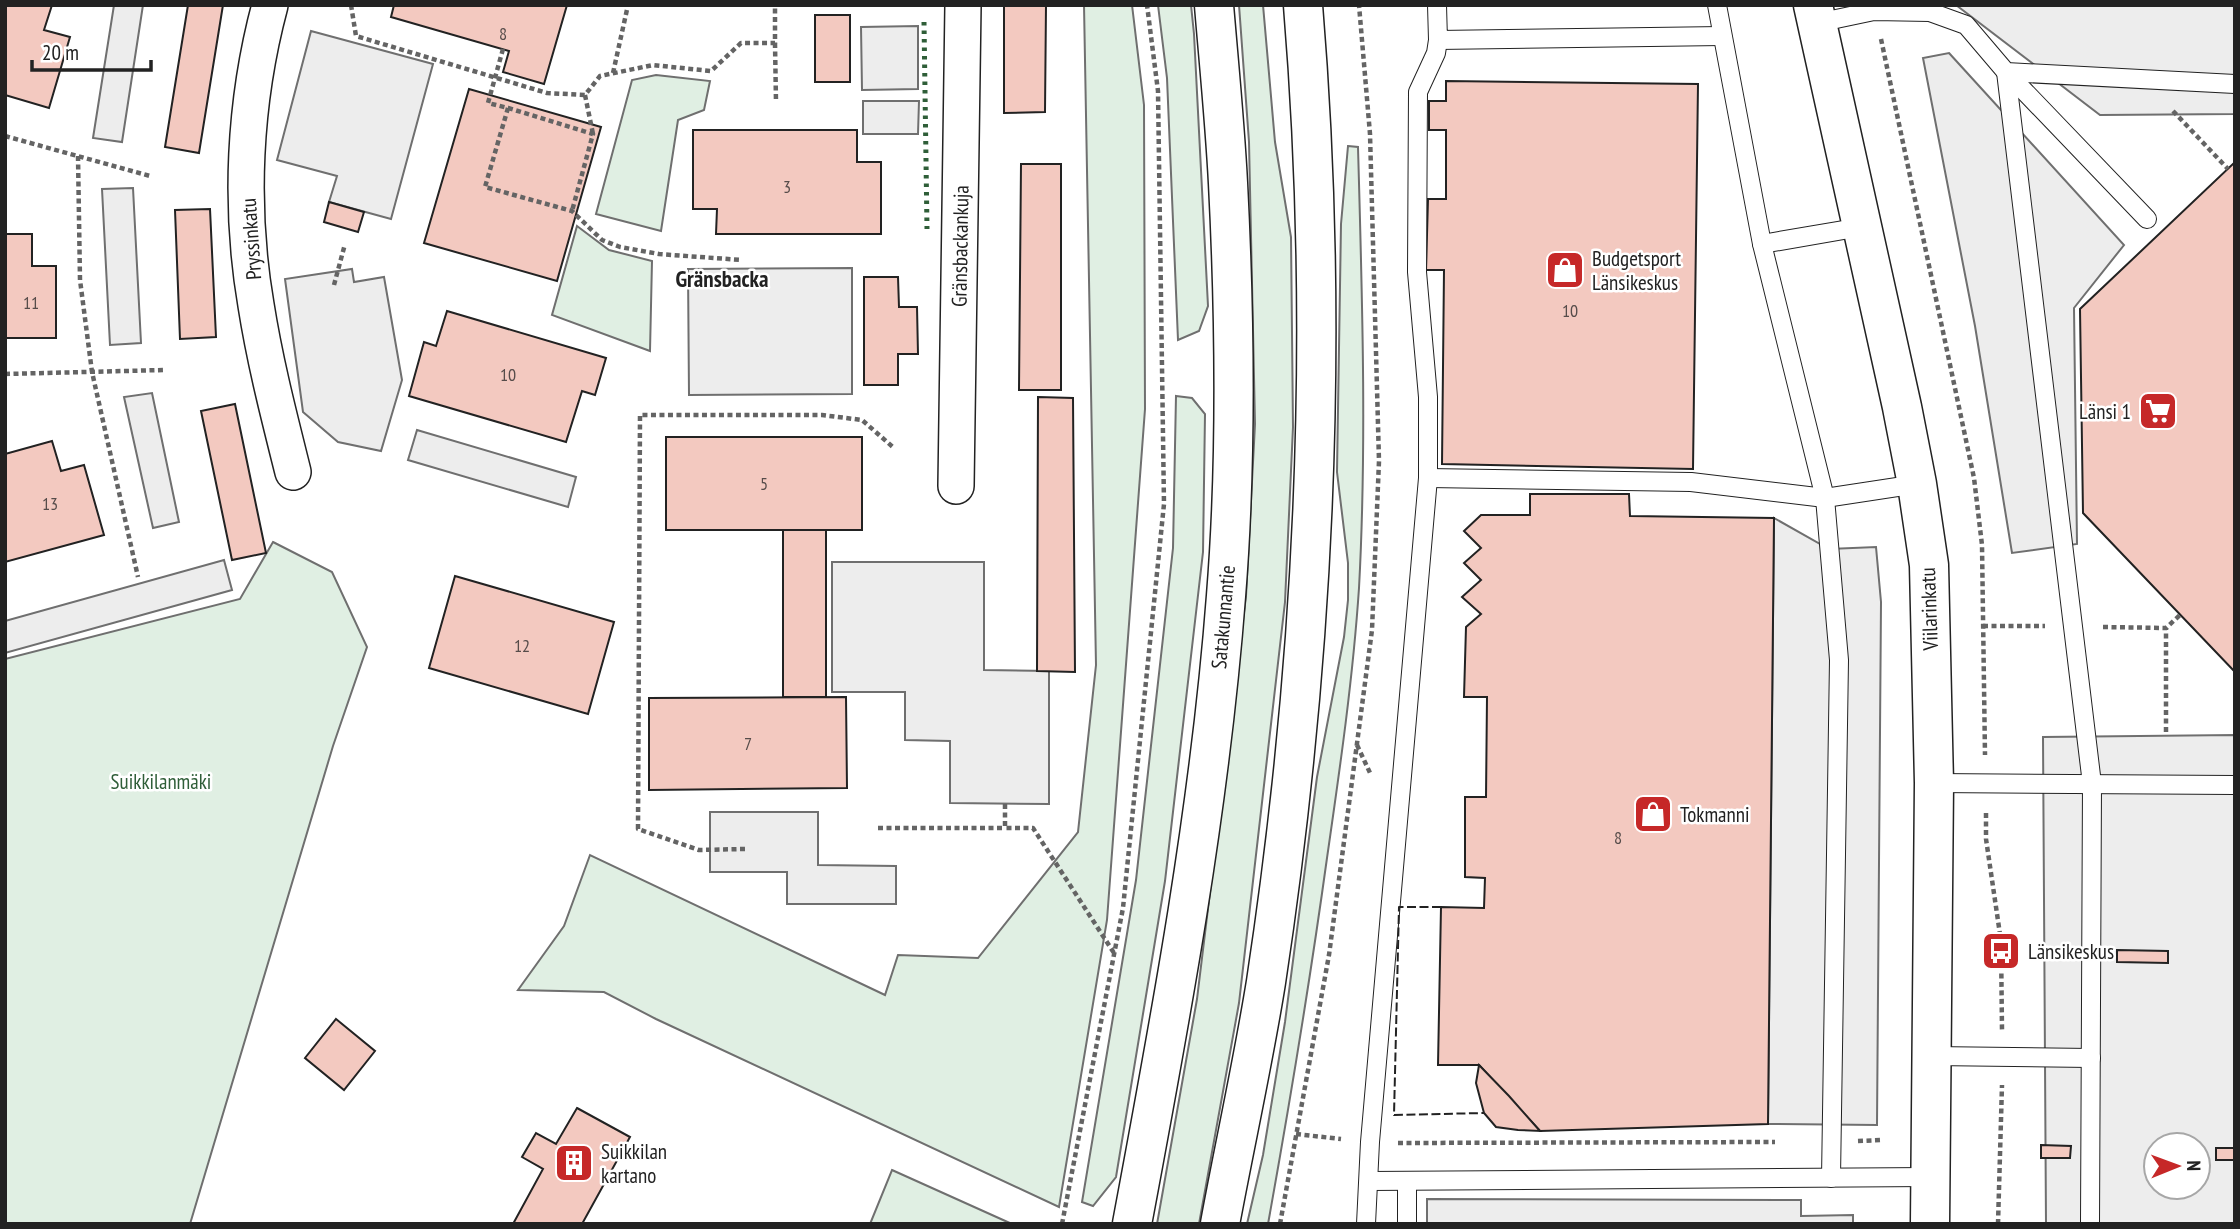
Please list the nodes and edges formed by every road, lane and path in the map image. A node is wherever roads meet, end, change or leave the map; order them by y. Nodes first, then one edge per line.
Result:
1 (270, 5) edge
2 (351, 5) edge
3 (628, 5) edge
4 (775, 5) edge
5 (964, 5) edge
6 (1147, 5) edge
7 (1214, 5) edge
8 (1303, 5) edge
9 (1359, 5) edge
10 (1437, 5) edge
11 (1717, 5) edge
12 (1815, 14) edge
13 (1722, 36) junction
14 (1438, 40) junction
15 (775, 43) junction
16 (503, 49) dead end
17 (2006, 72) junction
18 (613, 73) junction
19 (495, 77) junction
20 (2142, 79) junction
21 (2235, 84) edge
22 (585, 95) junction
23 (776, 102) dead end
24 (508, 108) junction
25 (593, 134) junction
26 (5, 136) edge
27 (78, 156) junction
28 (2228, 169) dead end
29 (150, 176) dead end
30 (572, 211) junction
31 (2147, 219) dead end
32 (1861, 227) junction
33 (345, 244) dead end
34 (1762, 244) junction
35 (741, 260) dead end
36 (334, 285) dead end
37 (164, 370) dead end
38 (92, 372) junction
39 (5, 374) edge
40 (894, 448) dead end
41 (293, 471) dead end
42 (1428, 478) junction
43 (1917, 484) junction
44 (956, 486) dead end
45 (1825, 498) junction
46 (138, 577) dead end
47 (2180, 615) dead end
48 (2166, 732) dead end
49 (1934, 783) junction
50 (2092, 784) junction
51 (2235, 785) edge
52 (1004, 804) dead end
53 (878, 828) dead end
54 (1005, 828) junction
55 (745, 849) dead end
56 (1114, 953) junction
57 (1932, 1056) junction
58 (2091, 1058) junction
59 (1296, 1134) junction
60 (1882, 1140) dead end
61 (1847, 1141) dead end
62 (1370, 1142) junction
63 (1775, 1142) dead end
64 (1930, 1177) junction
65 (1831, 1178) junction
66 (1369, 1181) junction
67 (1407, 1181) junction
68 (1062, 1224) edge
69 (1132, 1224) edge
70 (1220, 1224) edge
71 (1280, 1224) edge
72 (1366, 1224) edge
73 (1407, 1224) edge
74 (1930, 1224) edge
75 (2090, 1224) edge

1 - 41 street, Pryssinkatu
2 - 19 path
3 - 18 path
4 - 15 path
5 - 44 street, Gränsbackankuja
6 - 56 path
7 - 69 main road, Satakunnantie
8 - 70 main road
9 - 59 path
10 - 14 lane
11 - 13 lane
12 - 17 lane
12 - 32 main road, Viilarinkatu
13 - 14 lane
13 - 34 lane
14 - 42 lane
15 - 18 path
15 - 23 path
16 - 19 path
17 - 20 lane
17 - 31 lane
17 - 50 lane
18 - 22 path
19 - 22 path
19 - 24 path
20 - 21 lane
20 - 28 path
22 - 25 path
24 - 25 path
24 - 30 path
25 - 30 path
26 - 27 path
27 - 29 path
27 - 38 path
30 - 35 path
32 - 34 lane
32 - 43 main road, Viilarinkatu
33 - 36 path
34 - 45 lane
37 - 38 path
38 - 39 path
38 - 46 path
40 - 55 path
42 - 45 lane
42 - 62 lane
43 - 45 lane
43 - 49 main road, Viilarinkatu
45 - 65 lane
47 - 48 path
49 - 50 lane
49 - 57 main road, Viilarinkatu
50 - 51 lane
50 - 58 lane
52 - 54 path
53 - 54 path
54 - 56 path
56 - 68 path
57 - 58 lane
57 - 64 main road, Viilarinkatu
58 - 75 lane
59 - 62 path
59 - 71 path
60 - 61 path
62 - 63 path
62 - 66 lane
64 - 65 lane
64 - 74 main road, Viilarinkatu
65 - 67 lane
66 - 67 lane
66 - 72 lane
67 - 73 lane

